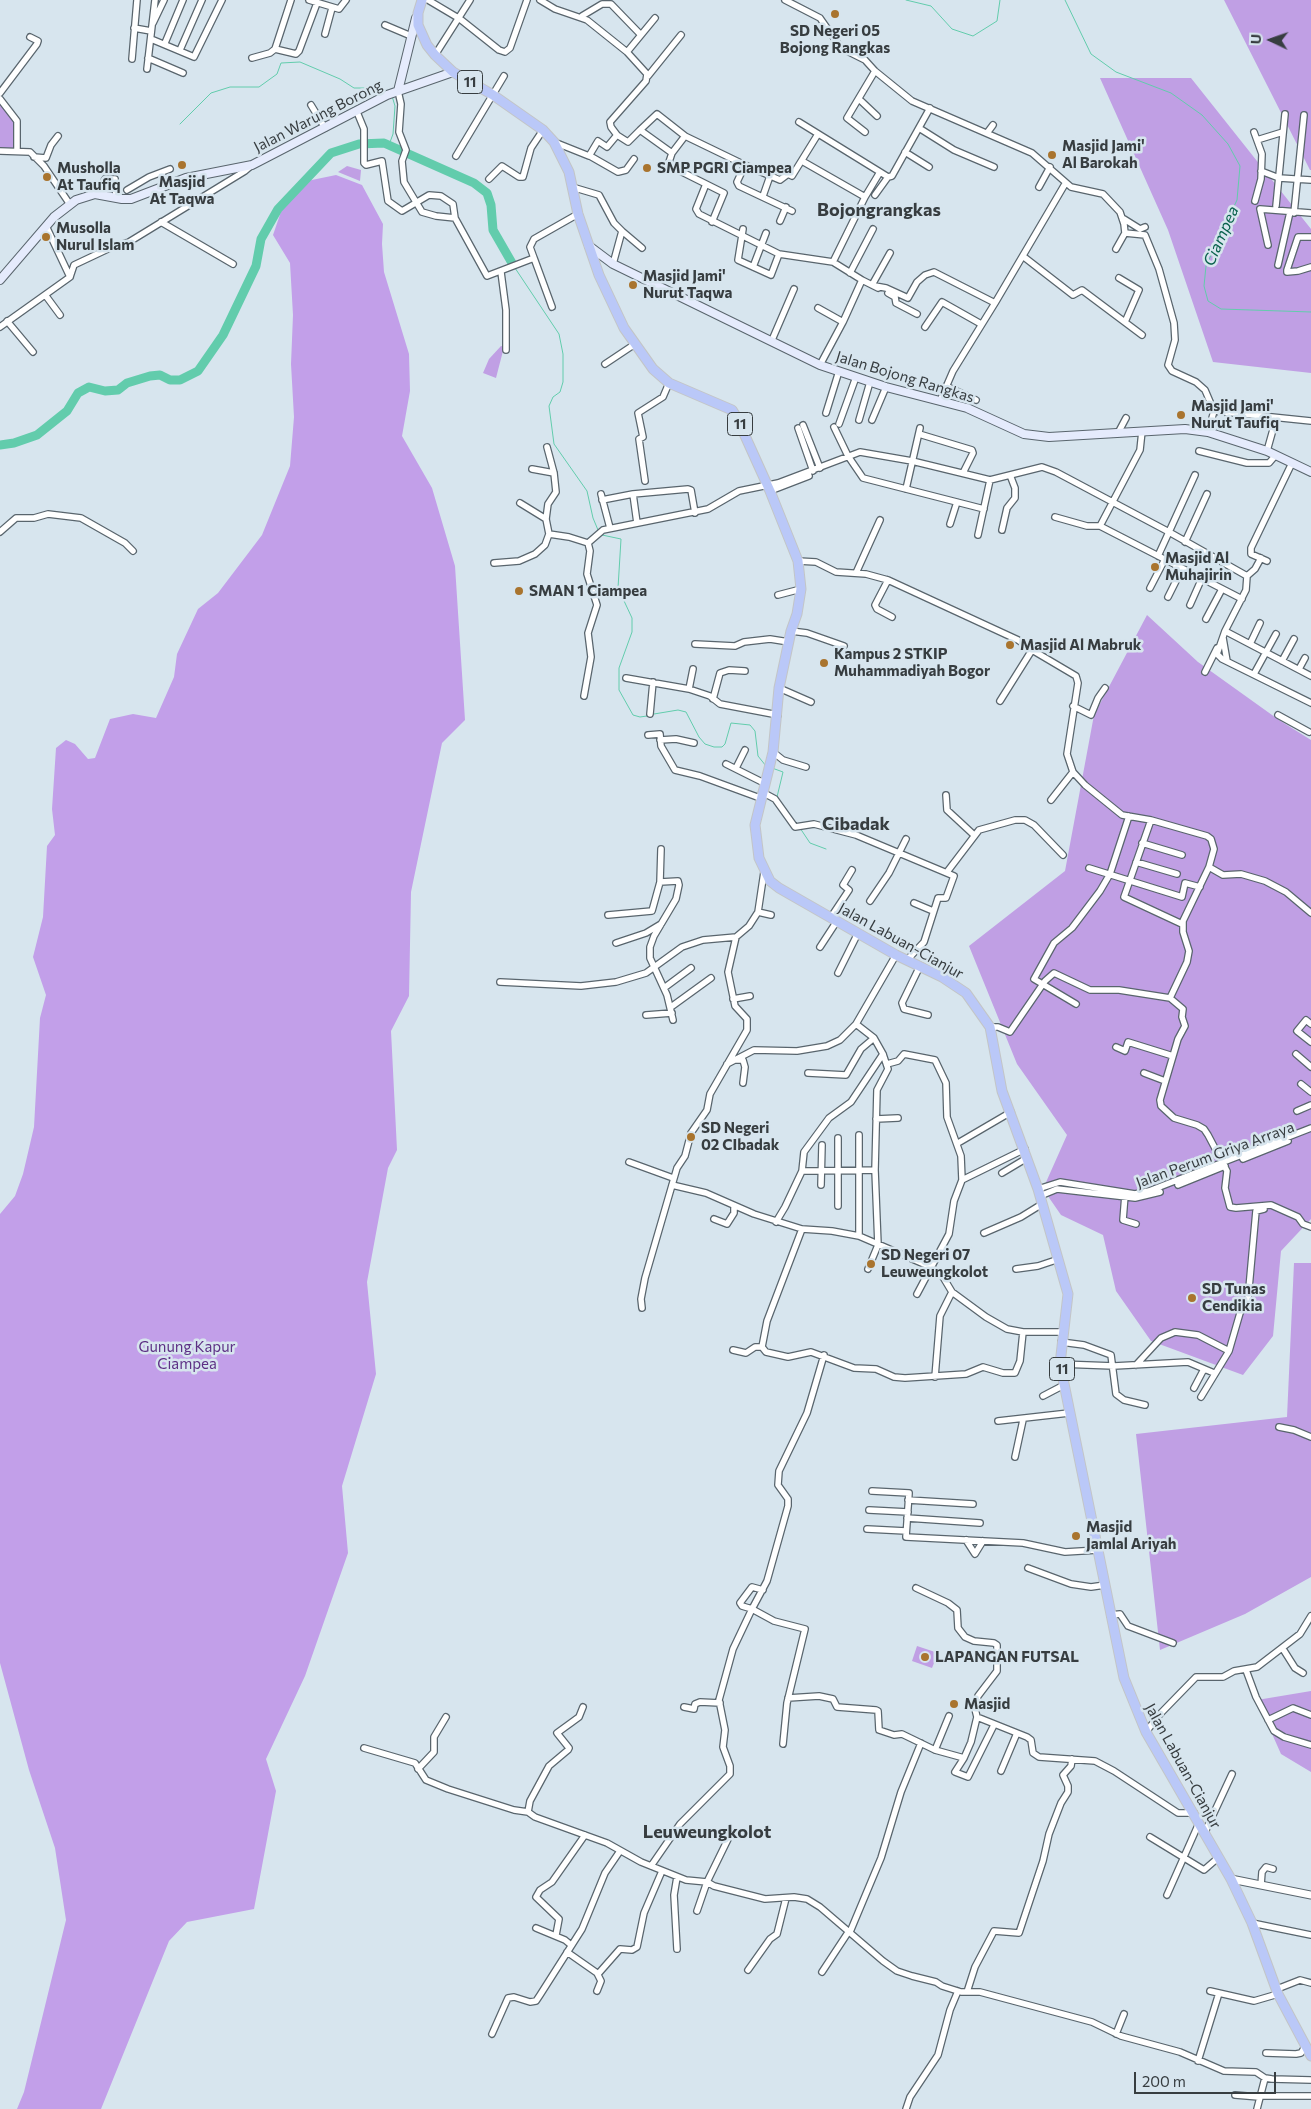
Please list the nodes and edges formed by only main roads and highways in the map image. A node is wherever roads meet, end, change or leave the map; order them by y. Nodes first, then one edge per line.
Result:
1 (422, 0) edge
2 (418, 13) junction
3 (453, 72) junction
4 (398, 91) junction
5 (589, 246) junction
6 (0, 280) edge
7 (1311, 472) edge
8 (1311, 2056) edge

1 - 2 highway, 11
2 - 3 highway, 11
2 - 4 main road, Jalan Warung Borong
3 - 4 main road, Jalan Warung Borong
3 - 5 highway, 11
4 - 6 main road, Jalan Warung Borong
5 - 7 main road, Jalan Bojong Rangkas
5 - 8 highway, Jalan Labuan-Cianjur / 11

